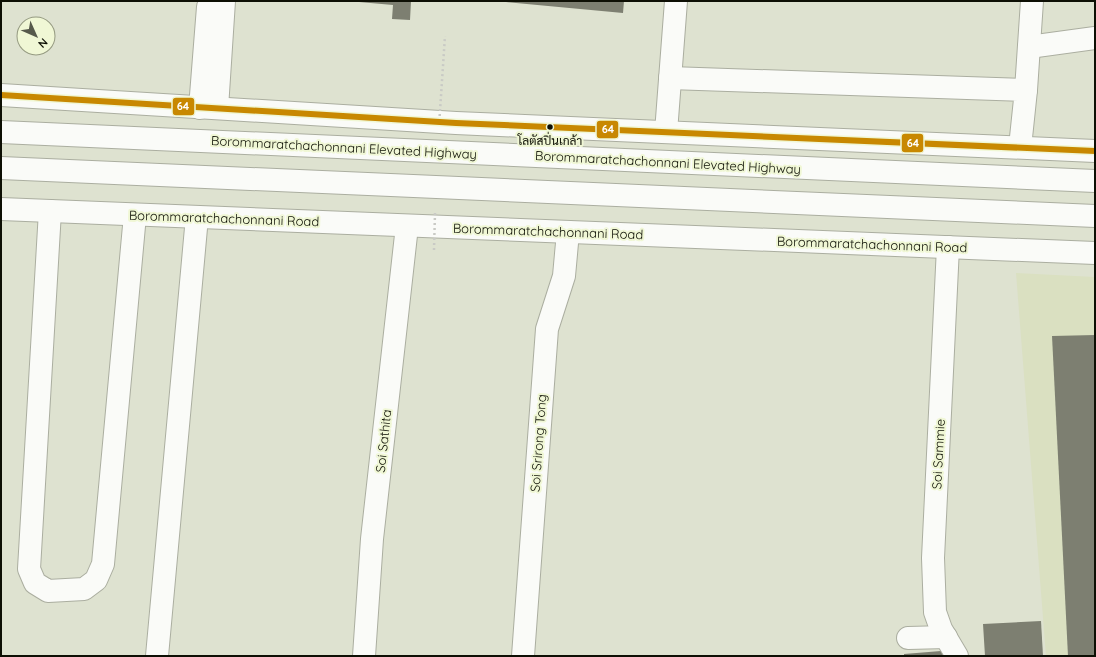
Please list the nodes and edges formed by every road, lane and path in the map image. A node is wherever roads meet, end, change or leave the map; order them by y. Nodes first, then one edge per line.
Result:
1 (208, 1) edge
2 (224, 1) edge
3 (676, 1) edge
4 (1032, 1) edge
5 (1095, 38) edge
6 (1029, 47) junction
7 (670, 78) junction
8 (1026, 90) junction
9 (1, 96) edge
10 (208, 108) junction
11 (1, 132) edge
12 (666, 132) junction
13 (1020, 148) junction
14 (1095, 151) edge
15 (1, 168) edge
16 (1095, 181) edge
17 (1, 209) edge
18 (50, 211) junction
19 (135, 215) junction
20 (1095, 216) edge
21 (197, 217) junction
22 (407, 226) junction
23 (568, 232) junction
24 (948, 247) junction
25 (1095, 253) edge
26 (908, 638) dead end
27 (951, 647) edge
28 (157, 656) edge
29 (364, 656) edge
30 (523, 656) edge

1 - 10 main road
2 - 10 main road
3 - 7 main road
4 - 6 main road
5 - 6 main road
6 - 8 main road
7 - 8 main road
7 - 12 main road
8 - 13 main road
9 - 10 main road
10 - 12 main road
11 - 16 main road, Borommaratchachonnani Elevated Highway, bridge
12 - 13 main road
13 - 14 main road
15 - 20 main road, bridge
17 - 18 main road, Borommaratchachonnani Road
18 - 19 main road, Borommaratchachonnani Road
18 - 19 main road
19 - 21 main road, Borommaratchachonnani Road
21 - 22 main road, Borommaratchachonnani Road
21 - 28 main road
22 - 23 main road, Borommaratchachonnani Road
22 - 29 main road, Soi Sathita
23 - 24 main road, Borommaratchachonnani Road
23 - 30 main road, Soi Srirong Tong
24 - 25 main road, Borommaratchachonnani Road
24 - 27 main road, Soi Sammie
26 - 27 main road

